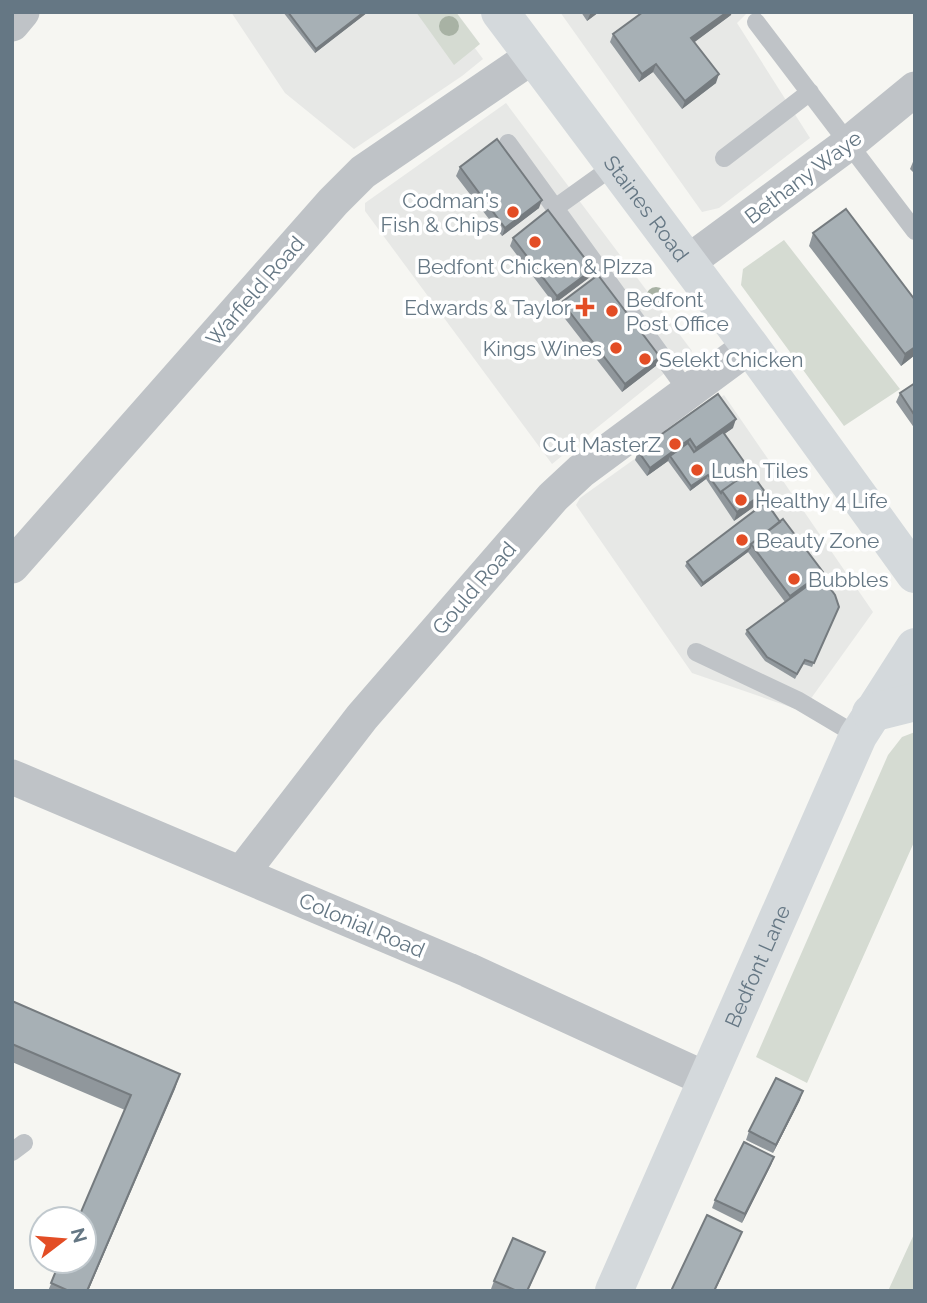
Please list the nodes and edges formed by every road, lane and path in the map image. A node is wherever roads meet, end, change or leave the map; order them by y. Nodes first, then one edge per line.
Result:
1 (22, 12) edge
2 (499, 12) edge
3 (756, 22) dead end
4 (12, 24) edge
5 (533, 56) junction
6 (915, 89) edge
7 (810, 92) junction
8 (508, 144) dead end
9 (848, 144) junction
10 (724, 158) dead end
11 (615, 165) junction
12 (555, 208) junction
13 (915, 231) edge
14 (688, 262) junction
15 (750, 346) junction
16 (688, 392) junction
17 (12, 566) edge
18 (915, 574) edge
19 (915, 647) edge
20 (696, 652) dead end
21 (915, 702) edge
22 (864, 724) junction
23 (12, 777) edge
24 (241, 874) junction
25 (708, 1080) junction
26 (614, 1291) edge

1 - 4 street
2 - 5 main road, Staines Road
3 - 7 lane
5 - 11 main road, Staines Road
5 - 17 street, Warfield Road
6 - 9 street, Bethany Waye
7 - 9 lane
7 - 10 lane
8 - 12 lane
9 - 13 lane
9 - 14 street, Bethany Waye
11 - 12 lane
11 - 14 main road, Staines Road
12 - 16 lane
14 - 15 main road, Staines Road
15 - 16 street, Gould Road
15 - 18 main road, Staines Road
16 - 24 street, Gould Road
19 - 22 main road, Bedfont Lane
20 - 22 lane
21 - 22 main road
22 - 25 main road, Bedfont Lane
23 - 24 street, Colonial Road
24 - 25 street, Colonial Road
25 - 26 main road, Bedfont Lane

